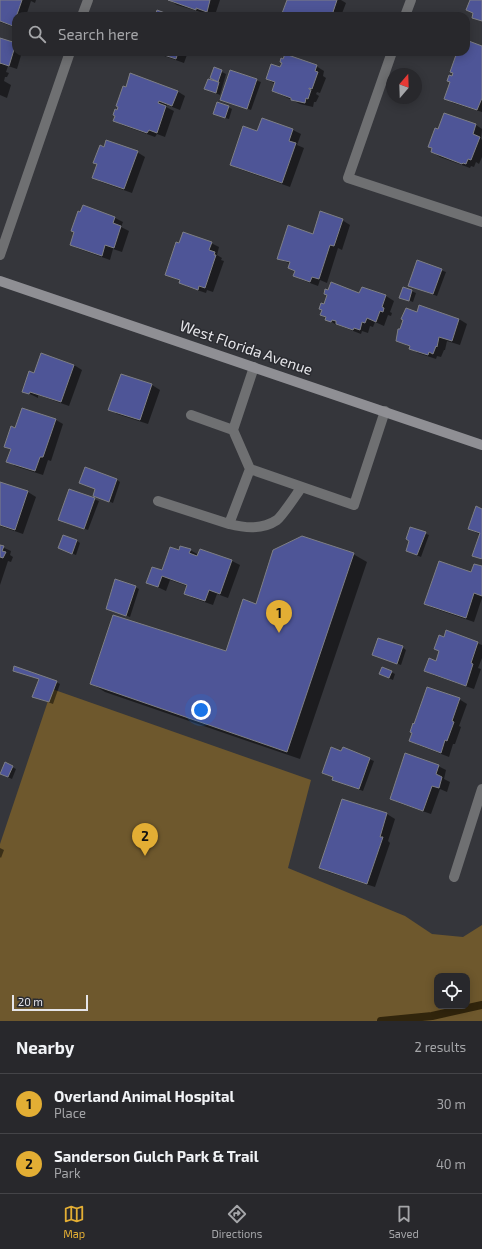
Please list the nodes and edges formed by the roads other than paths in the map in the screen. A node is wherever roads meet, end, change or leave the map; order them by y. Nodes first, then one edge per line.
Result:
1 (88, 0) edge
2 (411, 0) edge
3 (84, 12) edge
4 (406, 12) edge
5 (69, 56) edge
6 (391, 56) edge
7 (482, 222) edge
8 (0, 255) edge
9 (0, 281) edge
10 (254, 367) junction
11 (385, 411) junction
12 (191, 415) dead end
13 (233, 430) junction
14 (482, 445) edge
15 (250, 469) junction
16 (301, 488) junction
17 (158, 501) dead end
18 (229, 524) junction
19 (482, 789) edge
20 (454, 877) dead end

1 - 3 street
2 - 4 street
5 - 8 street
6 - 7 street
9 - 10 street, West Florida Avenue
10 - 11 street, West Florida Avenue
10 - 13 street
11 - 14 street, West Florida Avenue
11 - 16 street
12 - 13 street
13 - 15 street
15 - 16 street
15 - 18 street
16 - 18 street
17 - 18 street
19 - 20 street

